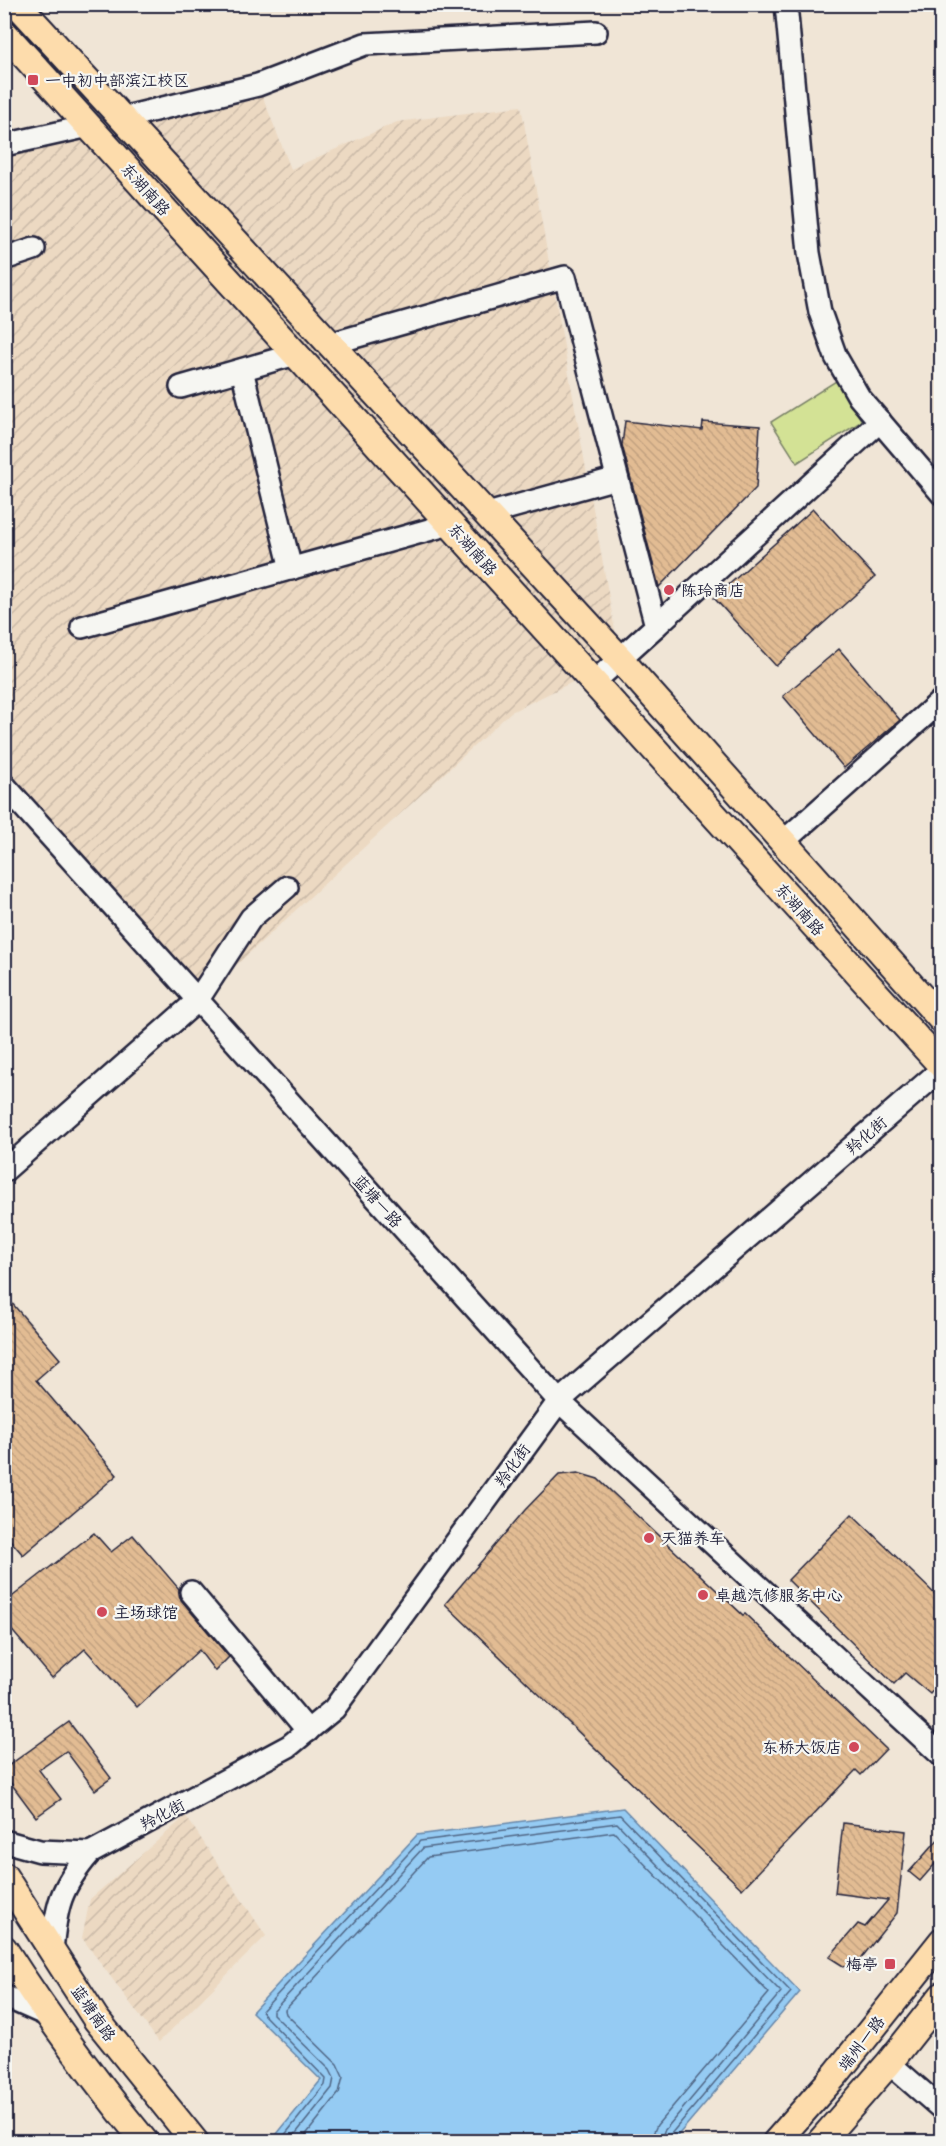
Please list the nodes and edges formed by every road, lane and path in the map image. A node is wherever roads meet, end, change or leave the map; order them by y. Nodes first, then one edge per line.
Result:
1 (17, 4) edge
2 (786, 4) edge
3 (596, 32) dead end
4 (4, 33) edge
5 (122, 118) junction
6 (89, 126) junction
7 (4, 145) edge
8 (34, 249) dead end
9 (4, 258) edge
10 (330, 344) junction
11 (296, 354) junction
12 (242, 370) junction
13 (181, 387) dead end
14 (880, 421) junction
15 (617, 477) junction
16 (942, 494) edge
17 (487, 514) junction
18 (450, 524) junction
19 (291, 569) junction
20 (656, 626) junction
21 (82, 627) dead end
22 (621, 659) junction
23 (594, 682) junction
24 (942, 700) edge
25 (4, 785) edge
26 (783, 842) junction
27 (287, 887) dead end
28 (197, 1001) junction
29 (942, 1020) edge
30 (942, 1067) edge
31 (4, 1171) edge
32 (559, 1401) junction
33 (191, 1592) dead end
34 (308, 1731) junction
35 (942, 1756) edge
36 (4, 1841) edge
37 (90, 1853) junction
38 (4, 1876) edge
39 (942, 1941) edge
40 (4, 1948) edge
41 (52, 1951) junction
42 (4, 1995) edge
43 (942, 1996) edge
44 (49, 2016) junction
45 (889, 2063) junction
46 (842, 2067) junction
47 (867, 2088) junction
48 (942, 2109) edge
49 (145, 2142) edge
50 (195, 2142) edge
51 (776, 2142) edge
52 (820, 2142) edge

1 - 5 main road, 东湖南路
2 - 14 street
3 - 5 street
4 - 6 main road, 东湖南路
5 - 10 main road, 东湖南路
6 - 7 street
6 - 11 main road, 东湖南路
8 - 9 street
10 - 15 street
10 - 17 main road, 东湖南路
11 - 12 street
11 - 18 main road, 东湖南路
12 - 13 street
12 - 19 street
14 - 16 street
14 - 20 street
15 - 17 street
15 - 20 street
17 - 22 main road, 东湖南路
18 - 19 street
18 - 23 main road, 东湖南路
19 - 21 street
20 - 22 street
22 - 23 street
22 - 26 main road, 东湖南路
23 - 30 main road, 东湖南路
24 - 26 street
25 - 28 street, 蓝塘一路
26 - 29 main road, 东湖南路
27 - 28 street
28 - 31 street
28 - 32 street, 蓝塘一路
30 - 32 street, 羚化街
32 - 34 street, 羚化街
32 - 35 street, 蓝塘一路
33 - 34 street
34 - 37 street, 羚化街
36 - 37 street
37 - 41 street
38 - 41 main road, 蓝塘南路
39 - 46 main road, 端州一路
40 - 44 main road
41 - 50 main road, 蓝塘南路
42 - 44 street
43 - 45 main road, 端州一路
44 - 49 main road
45 - 47 main road, 端州一路
45 - 48 street
46 - 47 main road
46 - 51 main road, 端州一路
47 - 52 main road, 端州一路

